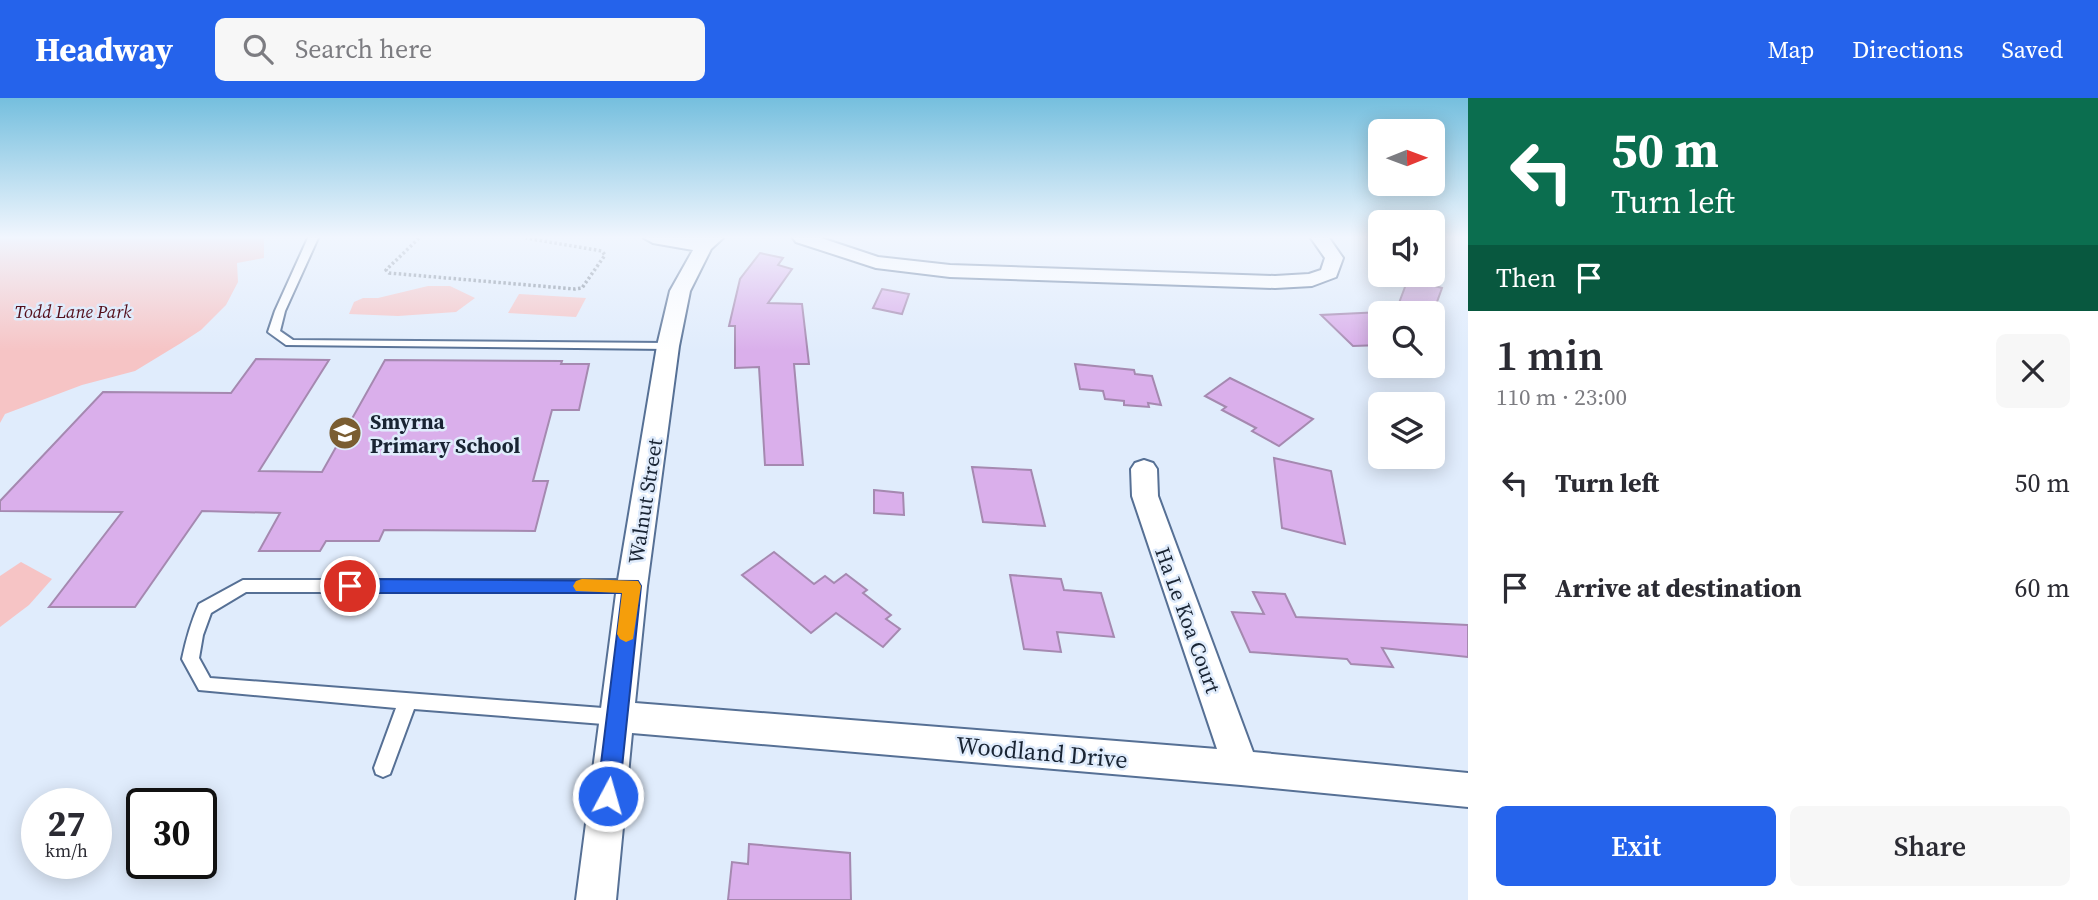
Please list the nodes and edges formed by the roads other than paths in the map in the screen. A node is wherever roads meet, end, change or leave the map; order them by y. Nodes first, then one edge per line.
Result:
1 (296, 275) edge
2 (689, 275) edge
3 (1081, 275) edge
4 (1323, 275) edge
5 (668, 346) junction
6 (1144, 469) dead end
7 (632, 586) junction
8 (408, 700) junction
9 (616, 718) junction
10 (383, 768) dead end
11 (1241, 768) junction
12 (1468, 790) edge
13 (596, 900) edge

1 - 5 lane
2 - 5 street, Walnut Street
3 - 4 street
5 - 7 street, Walnut Street
6 - 11 street, Ha Le Koa Court
7 - 8 lane
7 - 9 street, Walnut Street
8 - 9 lane
8 - 10 lane
9 - 11 street, Woodland Drive
9 - 13 street, Walnut Street
11 - 12 street, Woodland Drive

